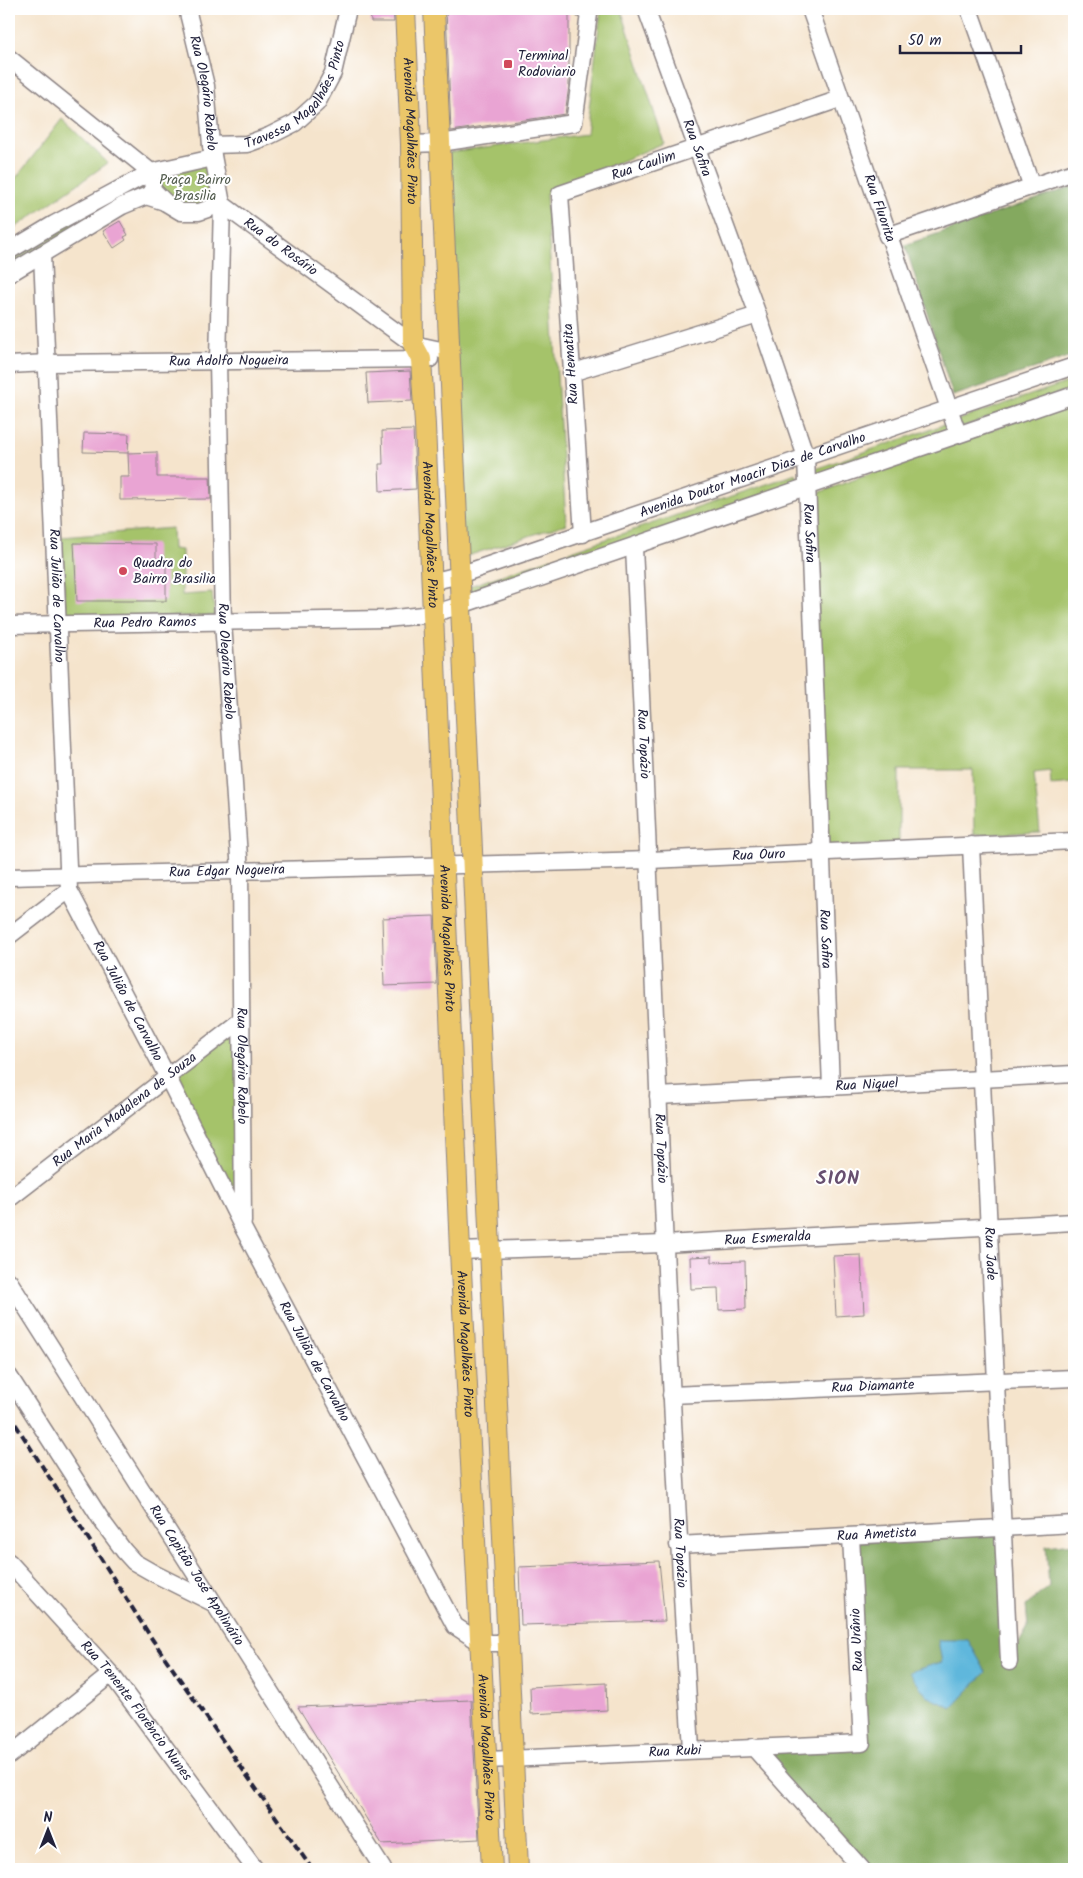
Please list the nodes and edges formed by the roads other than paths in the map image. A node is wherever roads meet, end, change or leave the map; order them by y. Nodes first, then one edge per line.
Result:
1 (187, 9) edge
2 (348, 9) edge
3 (405, 9) edge
4 (434, 9) edge
5 (646, 9) edge
6 (810, 9) edge
7 (969, 9) edge
8 (587, 11) edge
9 (9, 58) edge
10 (840, 99) junction
11 (440, 143) junction
12 (411, 144) junction
13 (211, 145) junction
14 (696, 147) junction
15 (1074, 172) edge
16 (146, 176) junction
17 (1032, 187) junction
18 (560, 194) joint
19 (166, 203) junction
20 (222, 204) junction
21 (887, 236) junction
22 (9, 251) edge
23 (42, 254) junction
24 (9, 274) edge
25 (758, 315) junction
26 (417, 352) junction
27 (450, 355) junction
28 (218, 360) junction
29 (47, 363) junction
30 (9, 366) edge
31 (1074, 366) edge
32 (571, 373) junction
33 (1074, 394) edge
34 (948, 410) junction
35 (958, 434) junction
36 (806, 457) junction
37 (807, 486) junction
38 (583, 534) junction
39 (634, 548) junction
40 (459, 575) junction
41 (431, 582) junction
42 (461, 606) junction
43 (432, 614) junction
44 (223, 622) junction
45 (9, 625) edge
46 (58, 625) junction
47 (439, 764) junction
48 (468, 764) junction
49 (1074, 840) edge
50 (971, 845) junction
51 (822, 852) junction
52 (650, 860) junction
53 (472, 864) junction
54 (444, 865) junction
55 (240, 872) junction
56 (9, 877) edge
57 (70, 883) junction
58 (9, 936) edge
59 (240, 1021) junction
60 (1074, 1074) edge
61 (167, 1076) junction
62 (982, 1079) junction
63 (831, 1087) junction
64 (658, 1096) junction
65 (9, 1199) edge
66 (1074, 1222) edge
67 (988, 1226) junction
68 (243, 1228) junction
69 (664, 1244) junction
70 (490, 1250) junction
71 (460, 1251) junction
72 (9, 1282) edge
73 (9, 1376) edge
74 (1074, 1378) edge
75 (996, 1381) junction
76 (671, 1396) junction
77 (1074, 1524) edge
78 (1002, 1528) junction
79 (851, 1537) junction
80 (678, 1546) junction
81 (9, 1562) edge
82 (214, 1603) junction
83 (480, 1643) junction
84 (507, 1643) junction
85 (1009, 1662) dead end
86 (111, 1674) junction
87 (862, 1743) joint
88 (753, 1747) junction
89 (691, 1749) junction
90 (9, 1756) edge
91 (512, 1758) junction
92 (487, 1760) junction
93 (255, 1869) edge
94 (382, 1869) edge
95 (492, 1869) edge
96 (518, 1869) edge
97 (862, 1869) edge

1 - 13 street, Rua Olegário Rabelo
2 - 13 street, Travessa Magalhães Pinto
3 - 12 main road, Avenida Magalhães Pinto
4 - 11 main road, Avenida Magalhães Pinto
5 - 14 street, Rua Safira
6 - 10 street, Rua Fluorita
7 - 17 street
8 - 11 street
9 - 16 street
10 - 14 street, Rua Caulim
10 - 21 street, Rua Fluorita
11 - 12 street
11 - 27 main road, Avenida Magalhães Pinto
12 - 26 main road, Avenida Magalhães Pinto
13 - 16 street
13 - 20 street, Rua Olegário Rabelo
14 - 18 street, Rua Caulim
14 - 25 street, Rua Safira
15 - 17 street
16 - 19 street
16 - 22 street
17 - 21 street
18 - 32 street, Rua Hematita
19 - 20 street
19 - 23 street
20 - 26 street, Rua do Rosário
20 - 28 street, Rua Olegário Rabelo
21 - 34 street, Rua Fluorita
23 - 24 street
23 - 29 street, Rua Julião de Carvalho
25 - 32 street
25 - 36 street, Rua Safira
26 - 27 street, Rua do Rosário
26 - 28 street, Rua Adolfo Nogueira
26 - 41 main road, Avenida Magalhães Pinto
27 - 40 main road, Avenida Magalhães Pinto
28 - 29 street, Rua Adolfo Nogueira
28 - 44 street, Rua Olegário Rabelo
29 - 30 street, Rua Adolfo Nogueira
29 - 46 street, Rua Julião de Carvalho
31 - 34 street, Avenida Doutor Moacir Dias de Carvalho
32 - 38 street, Rua Hematita
33 - 35 street, Avenida Doutor Moacir Dias de Carvalho
34 - 35 street, Rua Fluorita
34 - 36 street, Avenida Doutor Moacir Dias de Carvalho
35 - 37 street, Avenida Doutor Moacir Dias de Carvalho
36 - 37 street, Rua Safira
36 - 38 street, Avenida Doutor Moacir Dias de Carvalho
37 - 39 street, Avenida Doutor Moacir Dias de Carvalho
37 - 51 street, Rua Safira
38 - 40 street, Avenida Doutor Moacir Dias de Carvalho
39 - 42 street, Avenida Doutor Moacir Dias de Carvalho
39 - 52 street, Rua Topázio
40 - 41 street, Avenida Doutor Moacir Dias de Carvalho
40 - 42 main road, Avenida Magalhães Pinto
41 - 43 main road, Avenida Magalhães Pinto
42 - 43 street, Avenida Doutor Moacir Dias de Carvalho
42 - 48 main road, Avenida Magalhães Pinto
43 - 44 street, Rua Pedro Ramos
43 - 47 main road, Avenida Magalhães Pinto
44 - 46 street, Rua Pedro Ramos
44 - 55 street, Rua Olegário Rabelo
45 - 46 street, Rua Pedro Ramos
46 - 57 street, Rua Julião de Carvalho
47 - 48 main road
47 - 54 main road, Avenida Magalhães Pinto
48 - 53 main road, Avenida Magalhães Pinto
49 - 50 street, Rua Ouro
50 - 51 street, Rua Ouro
50 - 62 street, Rua Jade
51 - 52 street, Rua Ouro
51 - 63 street, Rua Safira
52 - 53 street, Rua Ouro
52 - 64 street, Rua Topázio
53 - 54 street, Rua Ouro
53 - 70 main road, Avenida Magalhães Pinto
54 - 55 street, Rua Edgar Nogueira
54 - 71 main road, Avenida Magalhães Pinto
55 - 57 street, Rua Edgar Nogueira
55 - 59 street, Rua Olegário Rabelo
56 - 57 street, Rua Edgar Nogueira
57 - 58 street
57 - 61 street, Rua Julião de Carvalho
59 - 61 street, Rua Maria Madalena de Souza
59 - 68 street, Rua Olegário Rabelo
60 - 62 street, Rua Niquel
61 - 65 street, Rua Maria Madalena de Souza
61 - 68 street, Rua Julião de Carvalho
62 - 63 street, Rua Niquel
62 - 67 street, Rua Jade
63 - 64 street, Rua Niquel
64 - 69 street, Rua Topázio
66 - 67 street, Rua Esmeralda
67 - 69 street, Rua Esmeralda
67 - 75 street, Rua Jade
68 - 83 street, Rua Julião de Carvalho
69 - 70 street, Rua Esmeralda
69 - 76 street, Rua Topázio
70 - 71 street, Rua Esmeralda
70 - 84 main road, Avenida Magalhães Pinto
71 - 83 main road, Avenida Magalhães Pinto
72 - 82 street, Rua Capitão José Apolinário
73 - 82 street
74 - 75 street, Rua Diamante
75 - 76 street, Rua Diamante
75 - 78 street, Rua Jade
76 - 80 street, Rua Topázio
77 - 78 street, Rua Ametista
78 - 79 street, Rua Ametista
78 - 85 street, Rua Jade
79 - 80 street, Rua Ametista
79 - 87 street, Rua Urânio
80 - 89 street, Rua Topázio
81 - 86 street, Rua Tenente Florêncio Nunes
82 - 94 street, Rua Capitão José Apolinário
83 - 84 street
83 - 92 main road, Avenida Magalhães Pinto
84 - 91 main road, Avenida Magalhães Pinto
86 - 90 street
86 - 93 street, Rua Tenente Florêncio Nunes
87 - 88 street, Rua Rubi
88 - 89 street, Rua Rubi
88 - 97 street
89 - 91 street, Rua Rubi
91 - 92 street, Rua Rubi
91 - 96 main road, Avenida Magalhães Pinto
92 - 95 main road, Avenida Magalhães Pinto

